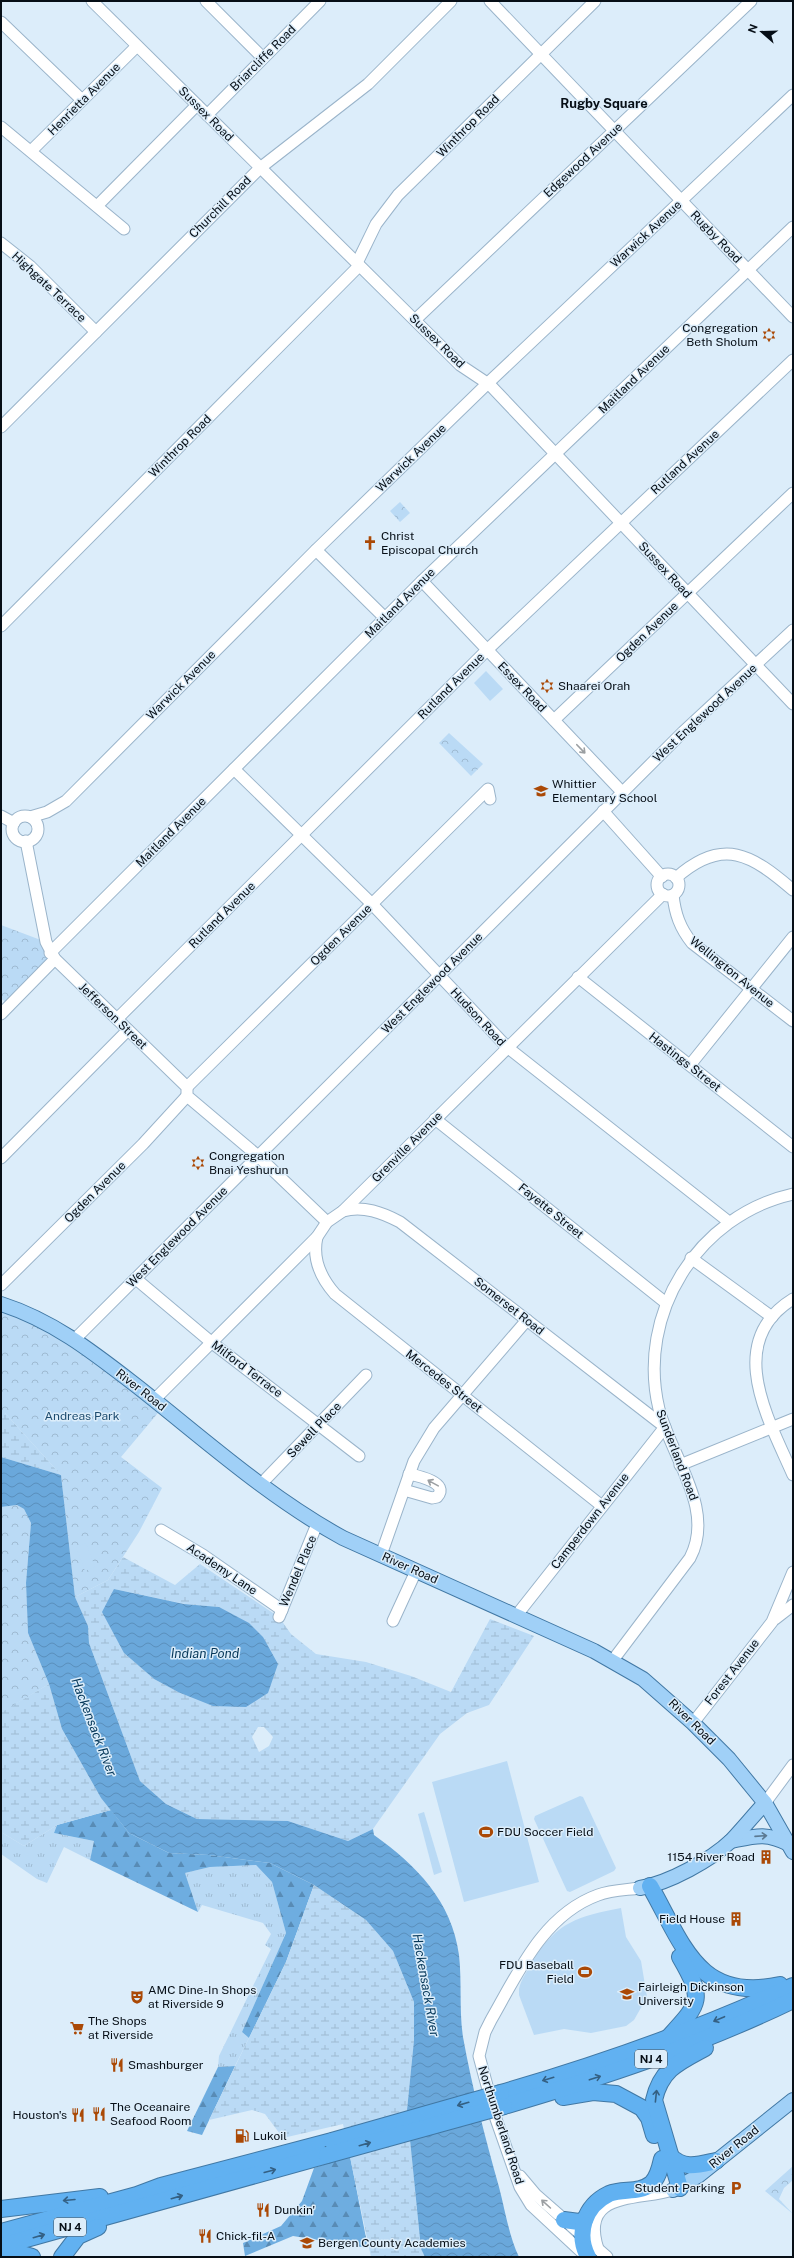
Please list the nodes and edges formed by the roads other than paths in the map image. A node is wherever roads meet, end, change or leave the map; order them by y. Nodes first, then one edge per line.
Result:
1 (92, 1) edge
2 (206, 1) edge
3 (320, 1) edge
4 (451, 1) edge
5 (490, 1) edge
6 (595, 1) edge
7 (751, 1) edge
8 (1, 22) edge
9 (137, 46) junction
10 (541, 54) junction
11 (263, 58) junction
12 (793, 95) edge
13 (82, 100) junction
14 (197, 105) junction
15 (206, 115) junction
16 (1, 127) edge
17 (614, 131) junction
18 (31, 151) junction
19 (260, 168) junction
20 (681, 201) junction
21 (96, 206) junction
22 (793, 228) edge
23 (124, 229) dead end
24 (1, 243) edge
25 (358, 264) junction
26 (748, 270) junction
27 (793, 318) edge
28 (414, 320) junction
29 (96, 332) junction
30 (793, 360) edge
31 (488, 383) junction
32 (1, 427) edge
33 (555, 454) junction
34 (793, 493) edge
35 (621, 523) junction
36 (316, 550) junction
37 (422, 581) junction
38 (687, 594) junction
39 (385, 618) junction
40 (1, 626) edge
41 (793, 630) edge
42 (487, 650) junction
43 (756, 666) junction
44 (793, 704) edge
45 (554, 720) junction
46 (234, 769) junction
47 (622, 792) junction
48 (490, 799) dead end
49 (603, 812) junction
50 (1, 816) edge
51 (30, 817) junction
52 (14, 823) junction
53 (302, 835) junction
54 (26, 841) junction
55 (662, 877) junction
56 (676, 878) junction
57 (793, 890) edge
58 (668, 895) junction
59 (372, 904) junction
60 (793, 936) edge
61 (52, 956) junction
62 (439, 975) junction
63 (578, 977) junction
64 (751, 989) junction
65 (1, 1014) edge
66 (117, 1019) junction
67 (793, 1021) edge
68 (128, 1030) junction
69 (507, 1047) junction
70 (690, 1066) junction
71 (187, 1092) junction
72 (436, 1119) junction
73 (793, 1147) edge
74 (258, 1156) junction
75 (1, 1158) edge
76 (793, 1194) edge
77 (343, 1211) junction
78 (327, 1222) junction
79 (729, 1222) junction
80 (317, 1237) junction
81 (691, 1258) junction
82 (136, 1279) junction
83 (1, 1285) edge
84 (793, 1299) edge
85 (666, 1303) junction
86 (1, 1304) edge
87 (772, 1317) junction
88 (527, 1320) junction
89 (75, 1339) junction
90 (211, 1342) junction
91 (366, 1375) dead end
92 (462, 1396) junction
93 (154, 1400) junction
94 (793, 1420) edge
95 (319, 1424) junction
96 (665, 1426) junction
97 (772, 1428) junction
98 (359, 1456) dead end
99 (680, 1465) junction
100 (410, 1474) junction
101 (793, 1475) edge
102 (261, 1484) junction
103 (404, 1490) junction
104 (602, 1506) junction
105 (317, 1524) junction
106 (161, 1530) dead end
107 (381, 1555) junction
108 (416, 1571) junction
109 (793, 1572) edge
110 (793, 1605) edge
111 (280, 1613) joint
112 (516, 1616) junction
113 (393, 1622) dead end
114 (772, 1622) junction
115 (613, 1660) junction
116 (693, 1722) junction
117 (793, 1765) edge
118 (765, 1803) junction
119 (731, 1840) junction
120 (791, 1848) edge
121 (645, 1887) junction
122 (793, 1982) edge
123 (793, 1986) edge
124 (793, 2000) edge
125 (768, 2012) junction
126 (665, 2041) junction
127 (502, 2099) junction
128 (793, 2100) edge
129 (330, 2148) junction
130 (666, 2157) junction
131 (716, 2161) junction
132 (511, 2162) junction
133 (162, 2186) junction
134 (677, 2189) junction
135 (139, 2208) junction
136 (1, 2209) edge
137 (564, 2220) joint
138 (583, 2227) junction
139 (1, 2232) edge
140 (1, 2246) edge
141 (1, 2253) edge
142 (591, 2254) edge
143 (32, 2257) edge
144 (62, 2257) edge
145 (607, 2257) edge

1 - 9 street, Sussex Road
2 - 11 street
3 - 11 street, Briarcliffe Road
4 - 19 street, Churchill Road
5 - 10 street, Rugby Road
6 - 10 street, Winthrop Road
7 - 17 street, Edgewood Avenue
8 - 13 street
9 - 13 street, Henrietta Avenue
9 - 14 street, Sussex Road
10 - 17 street, Rugby Road
10 - 25 street, Winthrop Road
11 - 15 street, Briarcliffe Road
12 - 20 street, Warwick Avenue
13 - 18 street, Henrietta Avenue
14 - 15 street, Sussex Road
14 - 21 street
15 - 19 street, Sussex Road
16 - 18 street
17 - 20 street, Rugby Road
17 - 28 street, Edgewood Avenue
18 - 21 street
19 - 25 street, Sussex Road
19 - 29 street, Churchill Road
20 - 26 street, Rugby Road
20 - 31 street, Warwick Avenue
21 - 23 street
22 - 26 street, Maitland Avenue
24 - 29 street, Highgate Terrace
25 - 28 street, Sussex Road
25 - 40 street, Winthrop Road
26 - 27 street, Rugby Road
26 - 33 street, Maitland Avenue
28 - 31 street, Sussex Road
29 - 32 street, Churchill Road
30 - 35 street, Rutland Avenue
31 - 33 street, Sussex Road
31 - 36 street, Warwick Avenue
33 - 35 street, Sussex Road
33 - 37 street, Maitland Avenue
34 - 38 street, Ogden Avenue
35 - 38 street, Sussex Road
35 - 42 street, Rutland Avenue
36 - 39 street
36 - 51 street, Warwick Avenue
37 - 39 street, Maitland Avenue
37 - 42 street, Essex Road
38 - 43 street, Sussex Road
38 - 45 street, Ogden Avenue
39 - 46 street, Maitland Avenue
41 - 43 street, West Englewood Avenue
42 - 45 street, Essex Road
42 - 53 street, Rutland Avenue
43 - 44 street, Sussex Road
43 - 47 street, West Englewood Avenue
45 -> 47 street, Essex Road
46 - 53 street, Hudson Road
46 - 61 street, Maitland Avenue
47 - 49 street, West Englewood Avenue
48 - 59 street, Ogden Avenue
49 - 55 street
49 - 62 street, West Englewood Avenue
50 - 52 street
51 - 52 street
51 - 54 street
52 - 54 street
53 - 59 street, Hudson Road
53 - 66 street, Rutland Avenue
54 - 61 street, Jefferson Street
55 - 56 street
55 - 58 street
56 - 57 street
56 - 58 street
58 - 63 street, Grenville Avenue
58 - 64 street, Wellington Avenue
59 - 62 street, Hudson Road
59 - 71 street, Ogden Avenue
60 - 64 street
61 - 65 street, Maitland Avenue
61 - 66 street, Jefferson Street
62 - 69 street, Hudson Road
62 - 74 street, West Englewood Avenue
63 - 69 street, Grenville Avenue
63 - 70 street, Hastings Street
64 - 67 street, Wellington Avenue
64 - 70 street
66 - 68 street, Jefferson Street
68 - 71 street, Jefferson Street
68 - 75 street
69 - 72 street, Grenville Avenue
69 - 79 street, Hudson Road
70 - 73 street, Hastings Street
71 - 74 street, Jefferson Street
71 - 83 street, Ogden Avenue
72 - 77 street, Grenville Avenue
72 - 85 street, Fayette Street
74 - 78 street, Jefferson Street
74 - 82 street, West Englewood Avenue
76 - 79 street, Sunderland Road
77 - 78 street, Grenville Avenue
77 - 88 street, Somerset Road
78 - 80 street, Grenville Avenue
79 - 81 street, Sunderland Road
80 - 90 street, Grenville Avenue
80 - 92 street, Mercedes Street
81 - 85 street, Sunderland Road
81 - 87 street
82 - 89 street, West Englewood Avenue
82 - 90 street, Milford Terrace
84 - 87 street
85 - 96 street, Sunderland Road
86 - 89 main road, River Road
87 - 97 street
88 - 92 street
88 - 96 street, Somerset Road
89 - 93 main road, River Road
90 - 93 street, Grenville Avenue
90 - 95 street, Milford Terrace
91 - 95 street, Sewell Place
92 - 100 street
92 - 104 street, Mercedes Street
93 - 102 main road, River Road
94 - 97 street
95 - 98 street, Milford Terrace
95 - 102 street, Sewell Place
96 - 99 street, Sunderland Road
96 - 104 street, Camperdown Avenue
97 - 99 street
97 - 101 street
99 - 115 street, Sunderland Road
100 - 103 street
103 -> 100 street
102 - 105 main road, River Road
103 - 107 street
104 - 112 street, Camperdown Avenue
105 - 107 main road, River Road
105 - 111 street, Wendel Place
106 - 111 street, Academy Lane
107 - 108 main road, River Road
108 - 112 main road, River Road
108 - 113 street
109 - 114 street
110 - 114 street
112 - 115 main road, River Road
114 - 116 street, Forest Avenue
115 - 116 main road, River Road
116 - 118 main road, River Road
117 - 118 street, Northumberland Road
118 - 119 main road, Northumberland Road
118 - 120 main road, River Road
119 -> 120 main road
119 - 121 main road, Northumberland Road
121 - 122 highway
121 - 126 highway
121 - 132 street, Northumberland Road
123 -> 126 highway, NJ 4
124 - 125 highway, NJ 4
127 -> 125 highway, NJ 4
130 -> 125 highway
126 -> 127 highway, NJ 4
127 - 129 highway, NJ 4, bridge
127 - 130 highway
128 - 131 main road, River Road
129 - 133 highway, NJ 4
135 -> 129 highway, NJ 4
130 - 131 highway
130 - 134 highway
130 - 138 highway
131 - 134 main road, River Road
137 -> 132 street
132 - 142 street, Northumberland Road
133 -> 136 highway
133 - 139 highway, NJ 4
134 - 142 street
140 -> 135 highway, NJ 4
135 - 144 highway
137 - 138 highway
138 - 142 highway
141 - 143 highway
142 - 145 street, Northumberland Road

